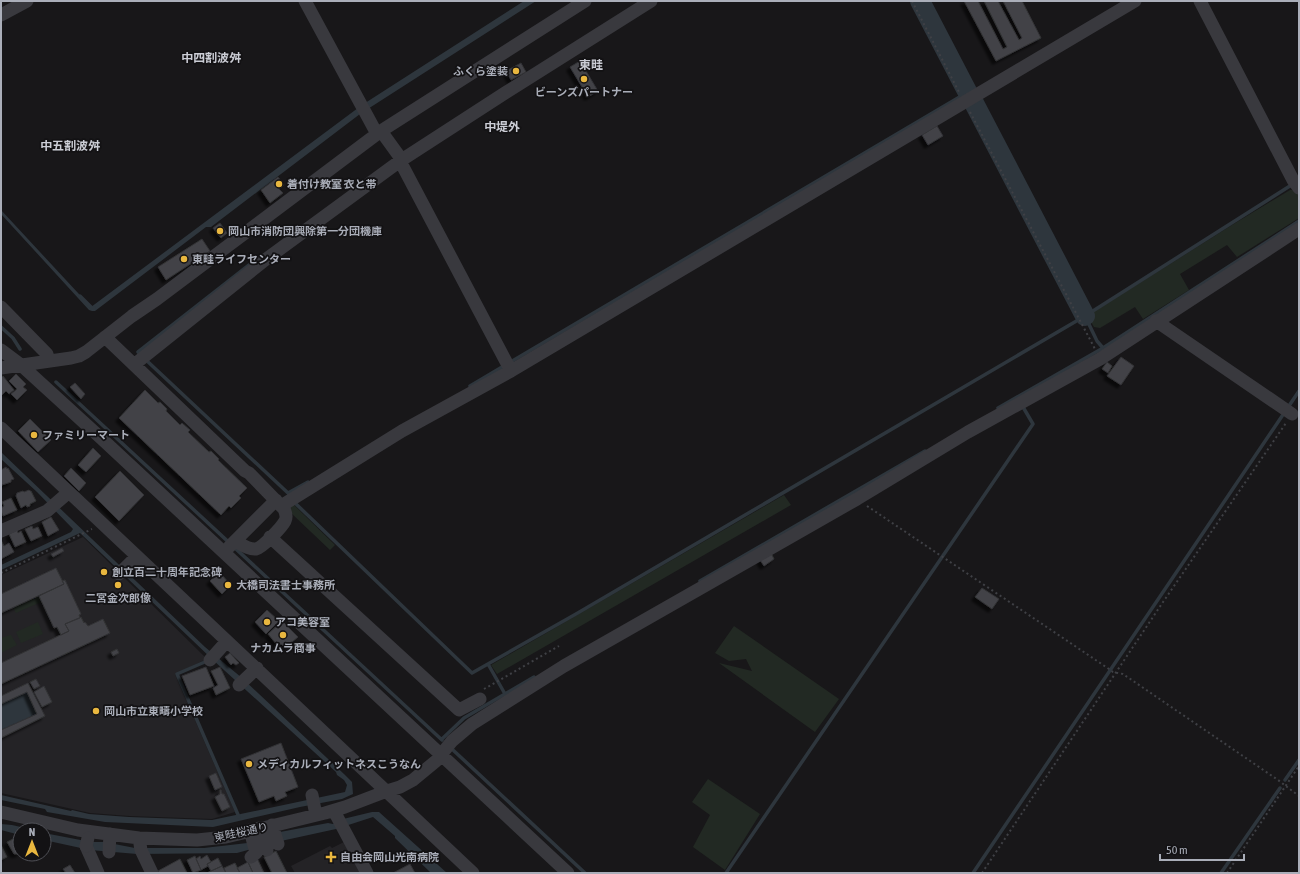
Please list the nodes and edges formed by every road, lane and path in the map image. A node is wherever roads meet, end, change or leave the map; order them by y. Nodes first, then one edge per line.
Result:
1 (28, 1) edge
2 (305, 1) edge
3 (585, 1) edge
4 (651, 1) edge
5 (912, 1) edge
6 (1134, 1) edge
7 (1200, 1) edge
8 (1, 15) edge
9 (962, 98) junction
10 (379, 132) junction
11 (400, 158) junction
12 (1296, 185) edge
13 (1299, 229) edge
14 (1, 306) edge
15 (1156, 321) junction
16 (105, 337) junction
17 (1095, 348) dead end
18 (1, 350) edge
19 (48, 362) junction
20 (135, 364) junction
21 (21, 365) junction
22 (508, 367) junction
23 (1, 368) edge
24 (1288, 412) joint
25 (1, 428) edge
26 (69, 492) junction
27 (857, 499) junction
28 (285, 501) junction
29 (1, 531) edge
30 (89, 532) dead end
31 (270, 537) junction
32 (230, 546) junction
33 (137, 556) junction
34 (123, 570) dead end
35 (1, 573) edge
36 (227, 641) junction
37 (559, 646) dead end
38 (213, 657) dead end
39 (256, 668) junction
40 (1115, 672) junction
41 (242, 682) dead end
42 (496, 682) dead end
43 (480, 699) dead end
44 (441, 755) junction
45 (1299, 766) edge
46 (1286, 786) junction
47 (387, 791) junction
48 (1299, 796) edge
49 (2, 818) edge
50 (339, 819) junction
51 (88, 839) junction
52 (141, 848) junction
53 (98, 873) edge
54 (152, 873) edge
55 (367, 873) edge
56 (472, 873) edge
57 (568, 873) edge
58 (982, 873) edge
59 (1227, 873) edge

1 - 8 street
2 - 10 street
3 - 10 street
4 - 11 street
5 - 9 path
6 - 9 street
7 - 12 street
9 - 17 path
9 - 22 street
10 - 11 street
10 - 16 street
11 - 20 street
11 - 22 street
13 - 15 street, 東畦桜通り
14 - 19 street
15 - 24 street
15 - 27 street, 東畦桜通り
16 - 19 street
16 - 20 street
18 - 21 street
19 - 21 street
20 - 28 street
21 - 23 street
21 - 32 street
22 - 28 street
24 - 40 path
25 - 26 street
26 - 29 street
26 - 33 street
27 - 40 path
27 - 44 street, 東畦桜通り
28 - 31 street
28 - 32 street
30 - 35 path
31 - 32 street
31 - 43 street
32 - 44 street
33 - 34 street
33 - 36 street
36 - 38 street
36 - 39 street
37 - 42 path
39 - 41 street
39 - 47 street
40 - 46 path
40 - 58 path
44 - 47 street, 東畦桜通り
44 - 57 street
45 - 46 path
46 - 48 path
46 - 59 path
47 - 50 street, 東畦桜通り
47 - 56 street
49 - 51 street, 東畦桜通り
50 - 52 street, 東畦桜通り
50 - 55 street
51 - 52 street, 東畦桜通り
51 - 53 street
52 - 54 street

